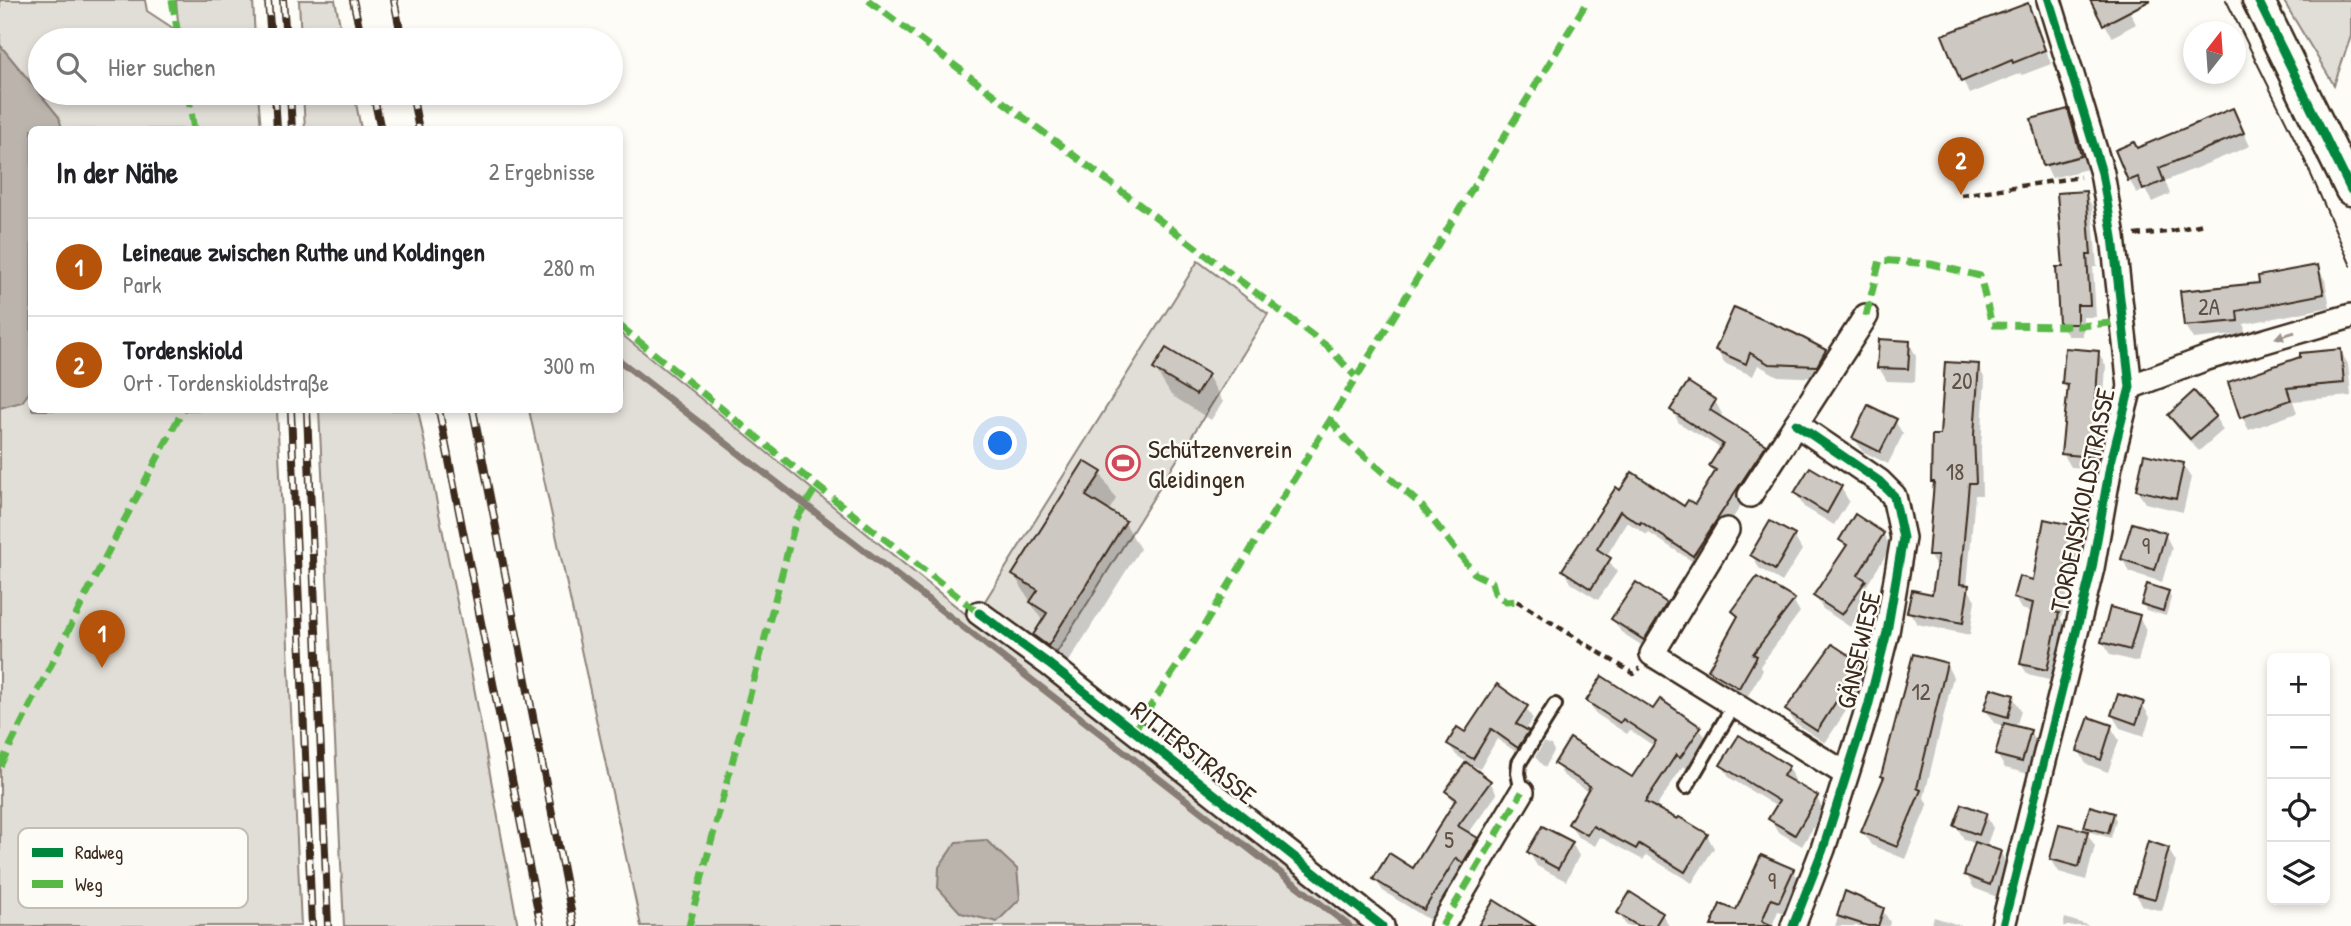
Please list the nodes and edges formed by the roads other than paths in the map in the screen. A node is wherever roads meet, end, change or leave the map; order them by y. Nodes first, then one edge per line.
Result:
1 (2049, 0) edge
2 (2258, 0) edge
3 (2351, 190) edge
4 (1866, 316) dead end
5 (2351, 316) edge
6 (2130, 387) junction
7 (1796, 424) junction
8 (1750, 495) dead end
9 (1727, 530) dead end
10 (979, 613) dead end
11 (1555, 705) dead end
12 (1734, 705) junction
13 (1846, 774) junction
14 (1686, 787) dead end
15 (1522, 792) joint
16 (1382, 926) edge
17 (1442, 926) edge
18 (1793, 926) edge
19 (2003, 926) edge

1 - 6 street, TORDENSKIOLDSTRASSE
2 - 3 street
4 - 7 street
5 -> 6 street, TORDENSKIOLDSTRASSE
6 - 19 street, TORDENSKIOLDSTRASSE
7 - 8 street
7 - 13 street, GÄNSEWIESE
9 - 12 street
10 - 16 street, RITTERSTRASSE
11 - 15 lane
12 - 13 street
12 - 14 lane
13 - 18 street, GÄNSEWIESE
15 - 17 street

